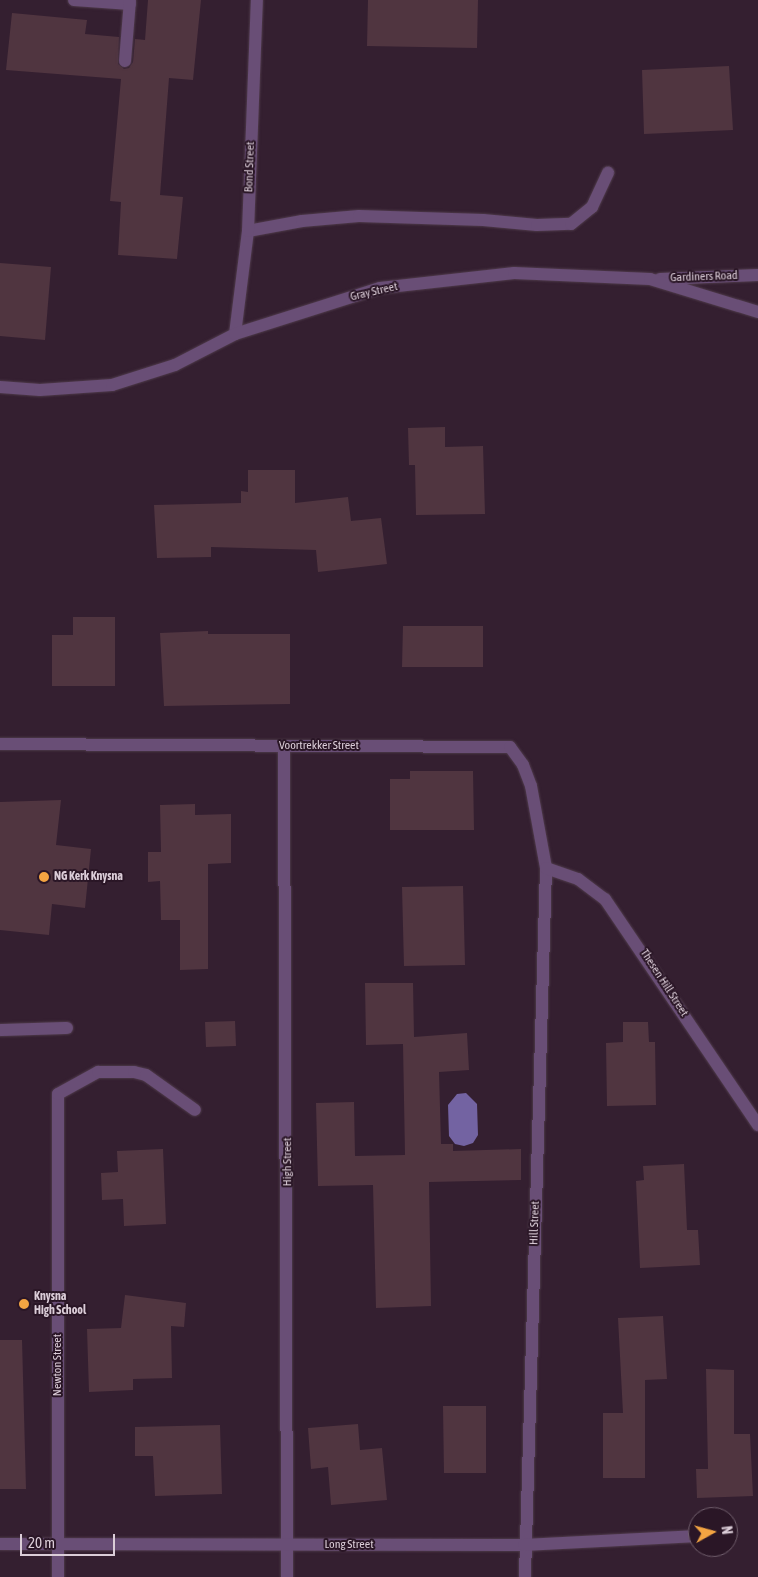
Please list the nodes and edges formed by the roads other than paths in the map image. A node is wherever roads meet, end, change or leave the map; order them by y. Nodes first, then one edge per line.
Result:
1 (74, 0) edge
2 (257, 0) edge
3 (130, 2) edge
4 (125, 61) dead end
5 (608, 173) dead end
6 (248, 231) junction
7 (758, 276) edge
8 (650, 279) junction
9 (758, 312) edge
10 (235, 334) junction
11 (0, 387) edge
12 (0, 744) edge
13 (284, 746) junction
14 (546, 868) junction
15 (67, 1028) dead end
16 (0, 1030) edge
17 (195, 1110) dead end
18 (758, 1125) edge
19 (688, 1537) edge
20 (58, 1543) junction
21 (0, 1544) edge
22 (286, 1545) junction
23 (524, 1545) junction
24 (58, 1577) edge
25 (287, 1577) edge
26 (525, 1577) edge

1 - 3 street
2 - 6 street, Bond Street
3 - 4 street
5 - 6 street
6 - 10 street, Bond Street
7 - 8 street, Gardiners Road
8 - 9 street, Gray Street
8 - 10 street, Gray Street
10 - 11 street, Gray Street
12 - 13 street, Voortrekker Street
13 - 14 street, Voortrekker Street
13 - 22 street, High Street
14 - 18 street, Thesen Hill Street
14 - 23 street, Hill Street
15 - 16 street
17 - 20 street, Newton Street
19 - 23 street, Long Street
20 - 21 street, Long Street
20 - 22 street, Long Street
20 - 24 street, Newton Street
22 - 23 street, Long Street
22 - 25 street, High Street
23 - 26 street, Hill Street

